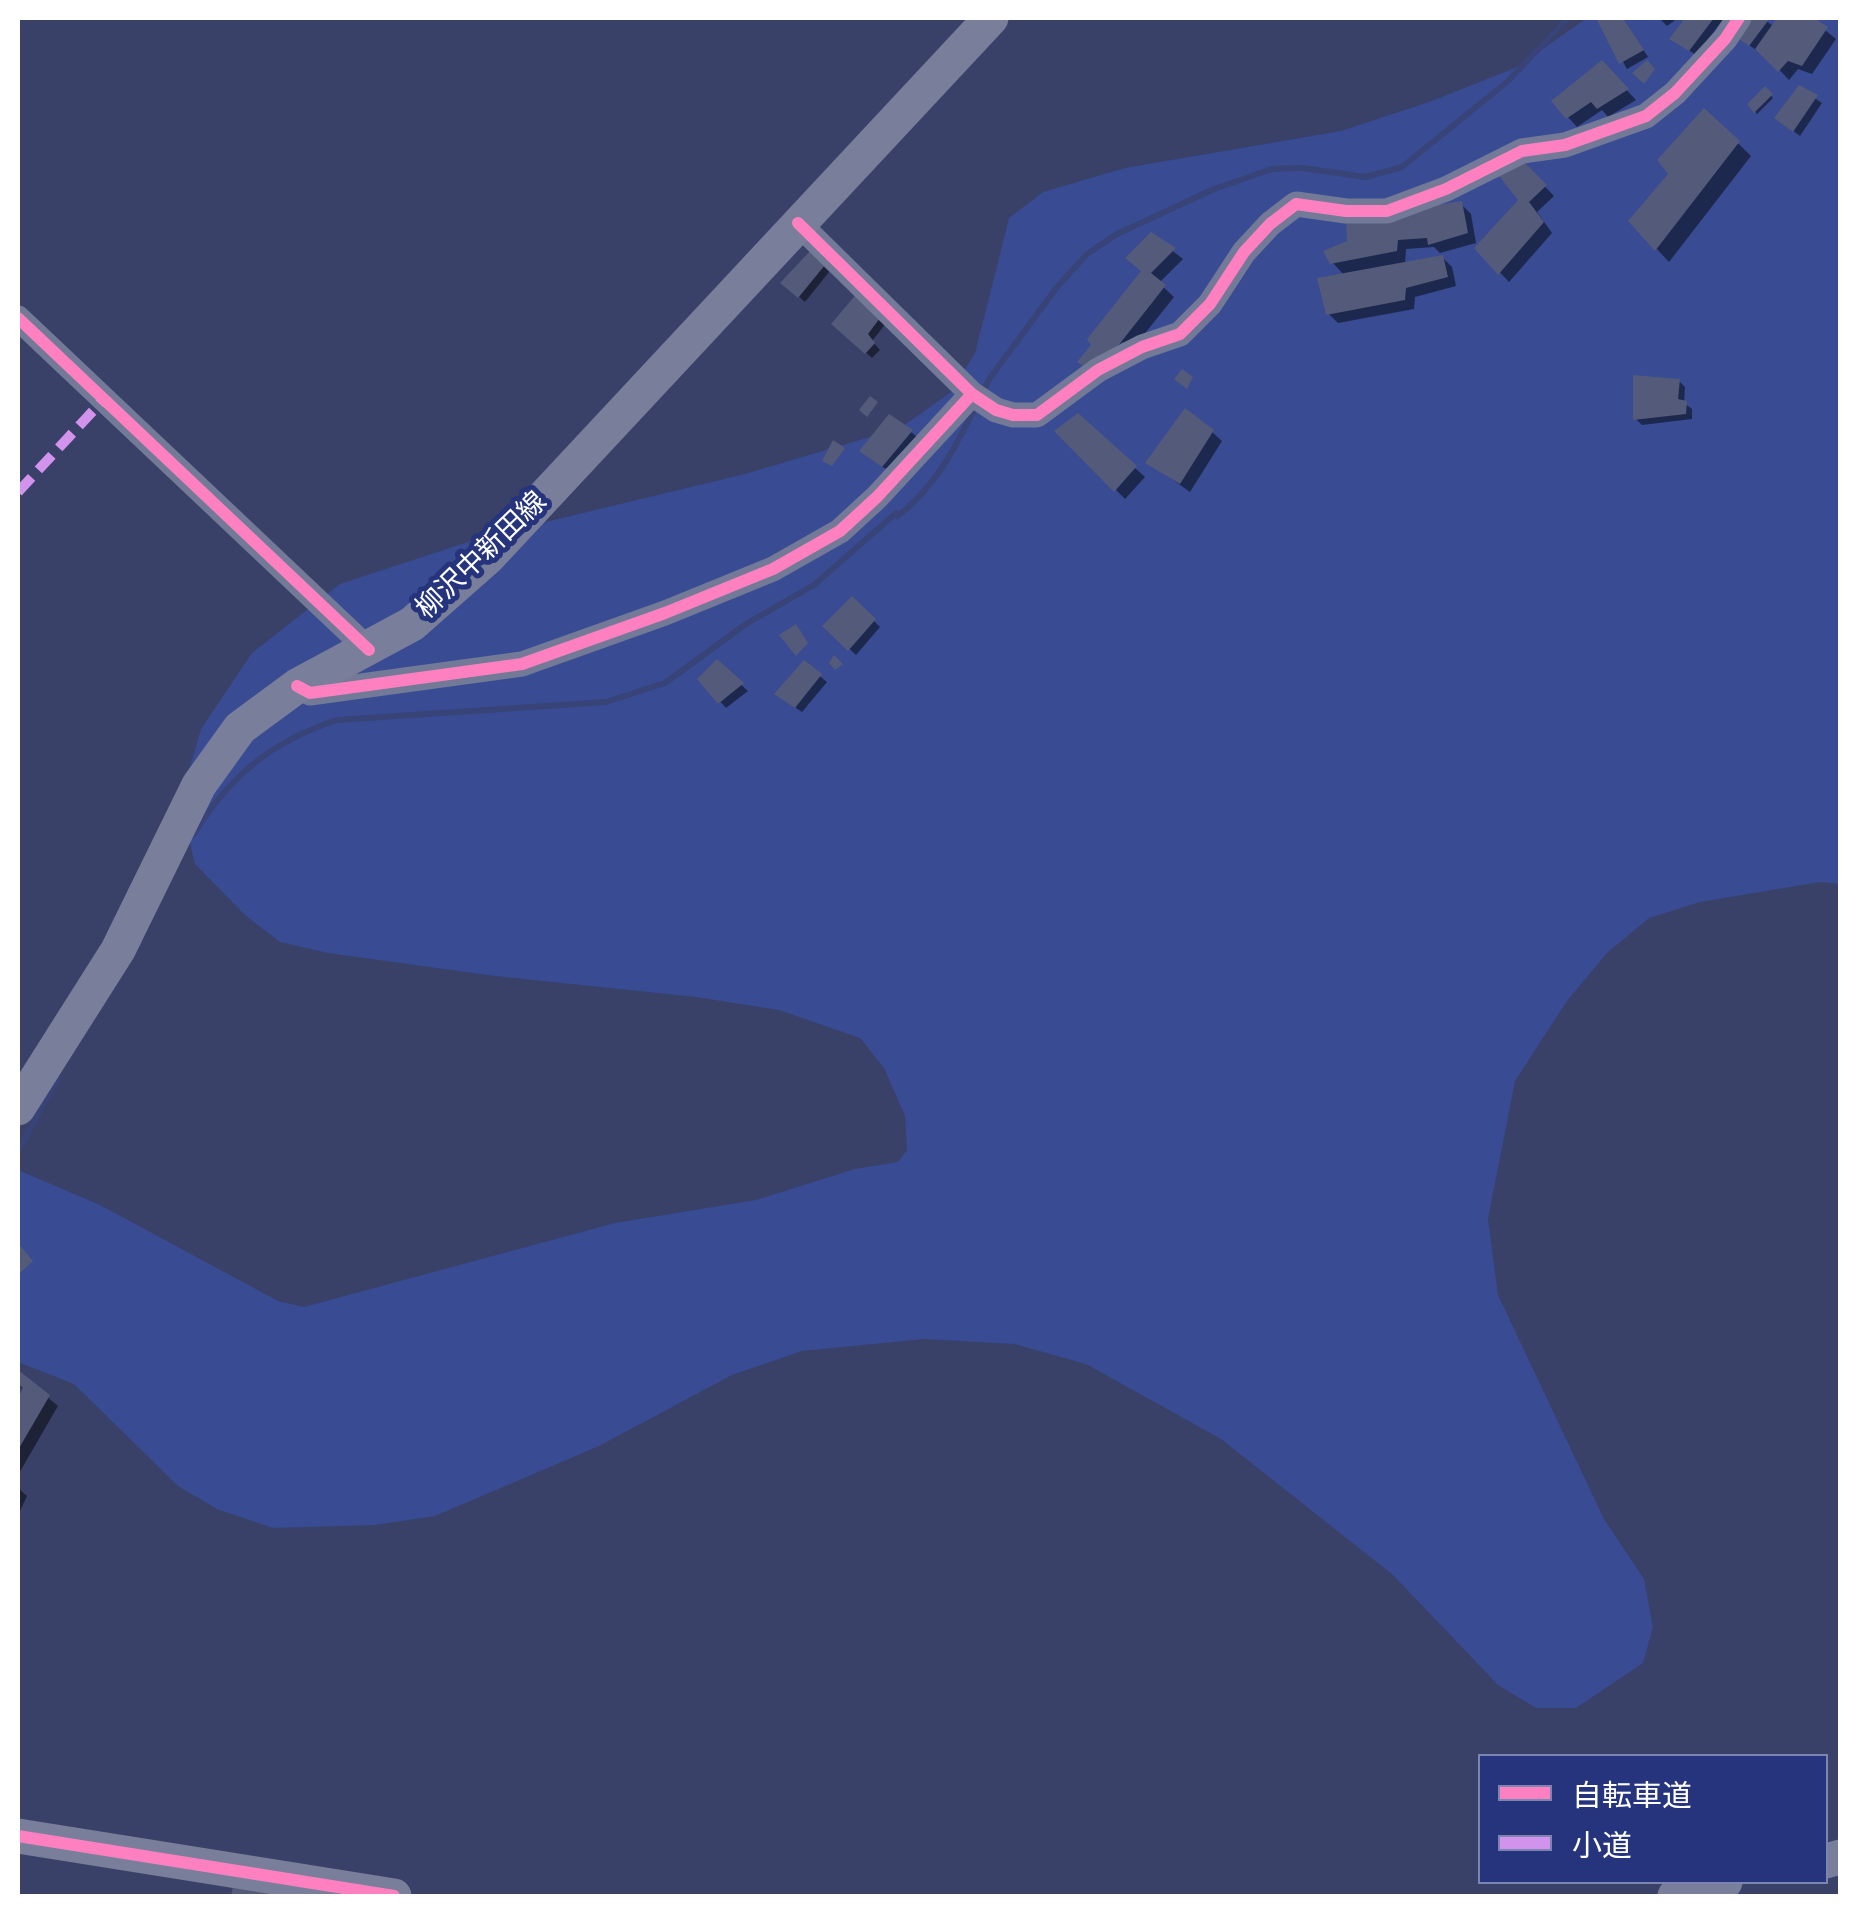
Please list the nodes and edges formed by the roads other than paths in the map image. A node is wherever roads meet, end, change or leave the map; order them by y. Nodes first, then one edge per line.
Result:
1 (991, 18) edge
2 (1738, 18) edge
3 (798, 224) junction
4 (18, 318) edge
5 (972, 394) junction
6 (368, 650) junction
7 (298, 686) junction
8 (18, 1108) edge
9 (18, 1836) edge
10 (1718, 1884) edge
11 (394, 1896) edge
12 (1674, 1896) edge

1 - 3 main road, 柳沢中新田線
2 - 5 street
3 - 5 street
3 - 6 main road, 柳沢中新田線
4 - 6 street
5 - 7 street
6 - 7 main road, 柳沢中新田線
7 - 8 main road, 柳沢中新田線
9 - 11 main road
10 - 12 main road

